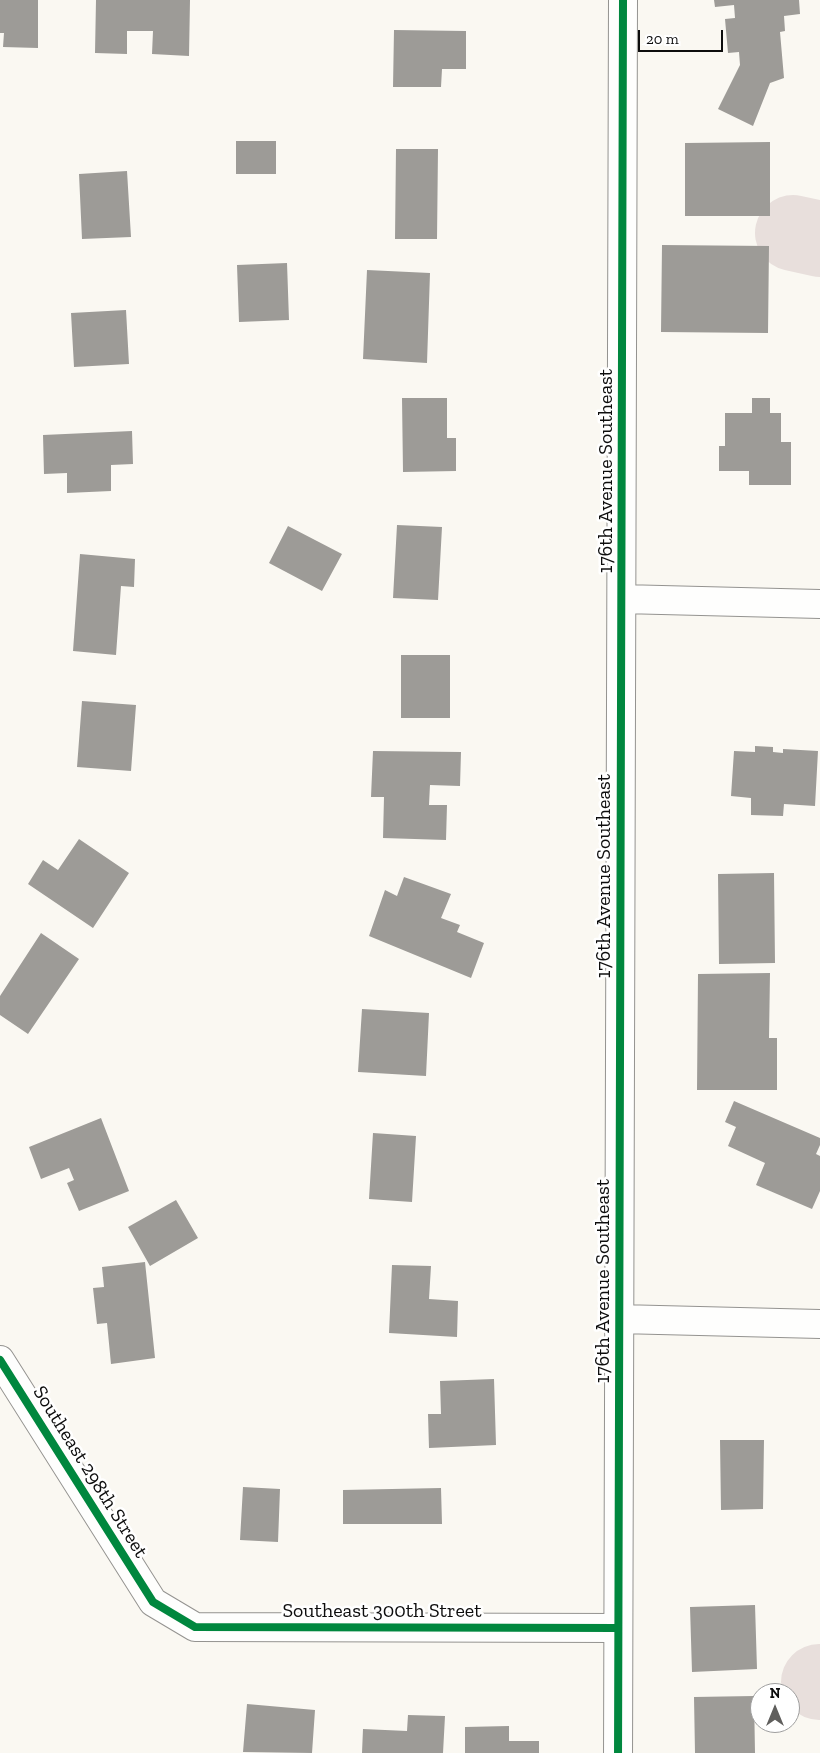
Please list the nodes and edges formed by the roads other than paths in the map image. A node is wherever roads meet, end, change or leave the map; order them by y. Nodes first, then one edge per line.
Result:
1 (623, 0) edge
2 (622, 599) junction
3 (820, 604) edge
4 (619, 1319) junction
5 (820, 1324) edge
6 (0, 1360) edge
7 (153, 1602) joint
8 (618, 1628) junction
9 (618, 1753) edge

1 - 2 street, 176th Avenue Southeast
2 - 3 street
2 - 4 street, 176th Avenue Southeast
4 - 5 street
4 - 8 street, 176th Avenue Southeast
6 - 7 street, Southeast 298th Street
7 - 8 street, Southeast 300th Street
8 - 9 street, 176th Avenue Southeast

